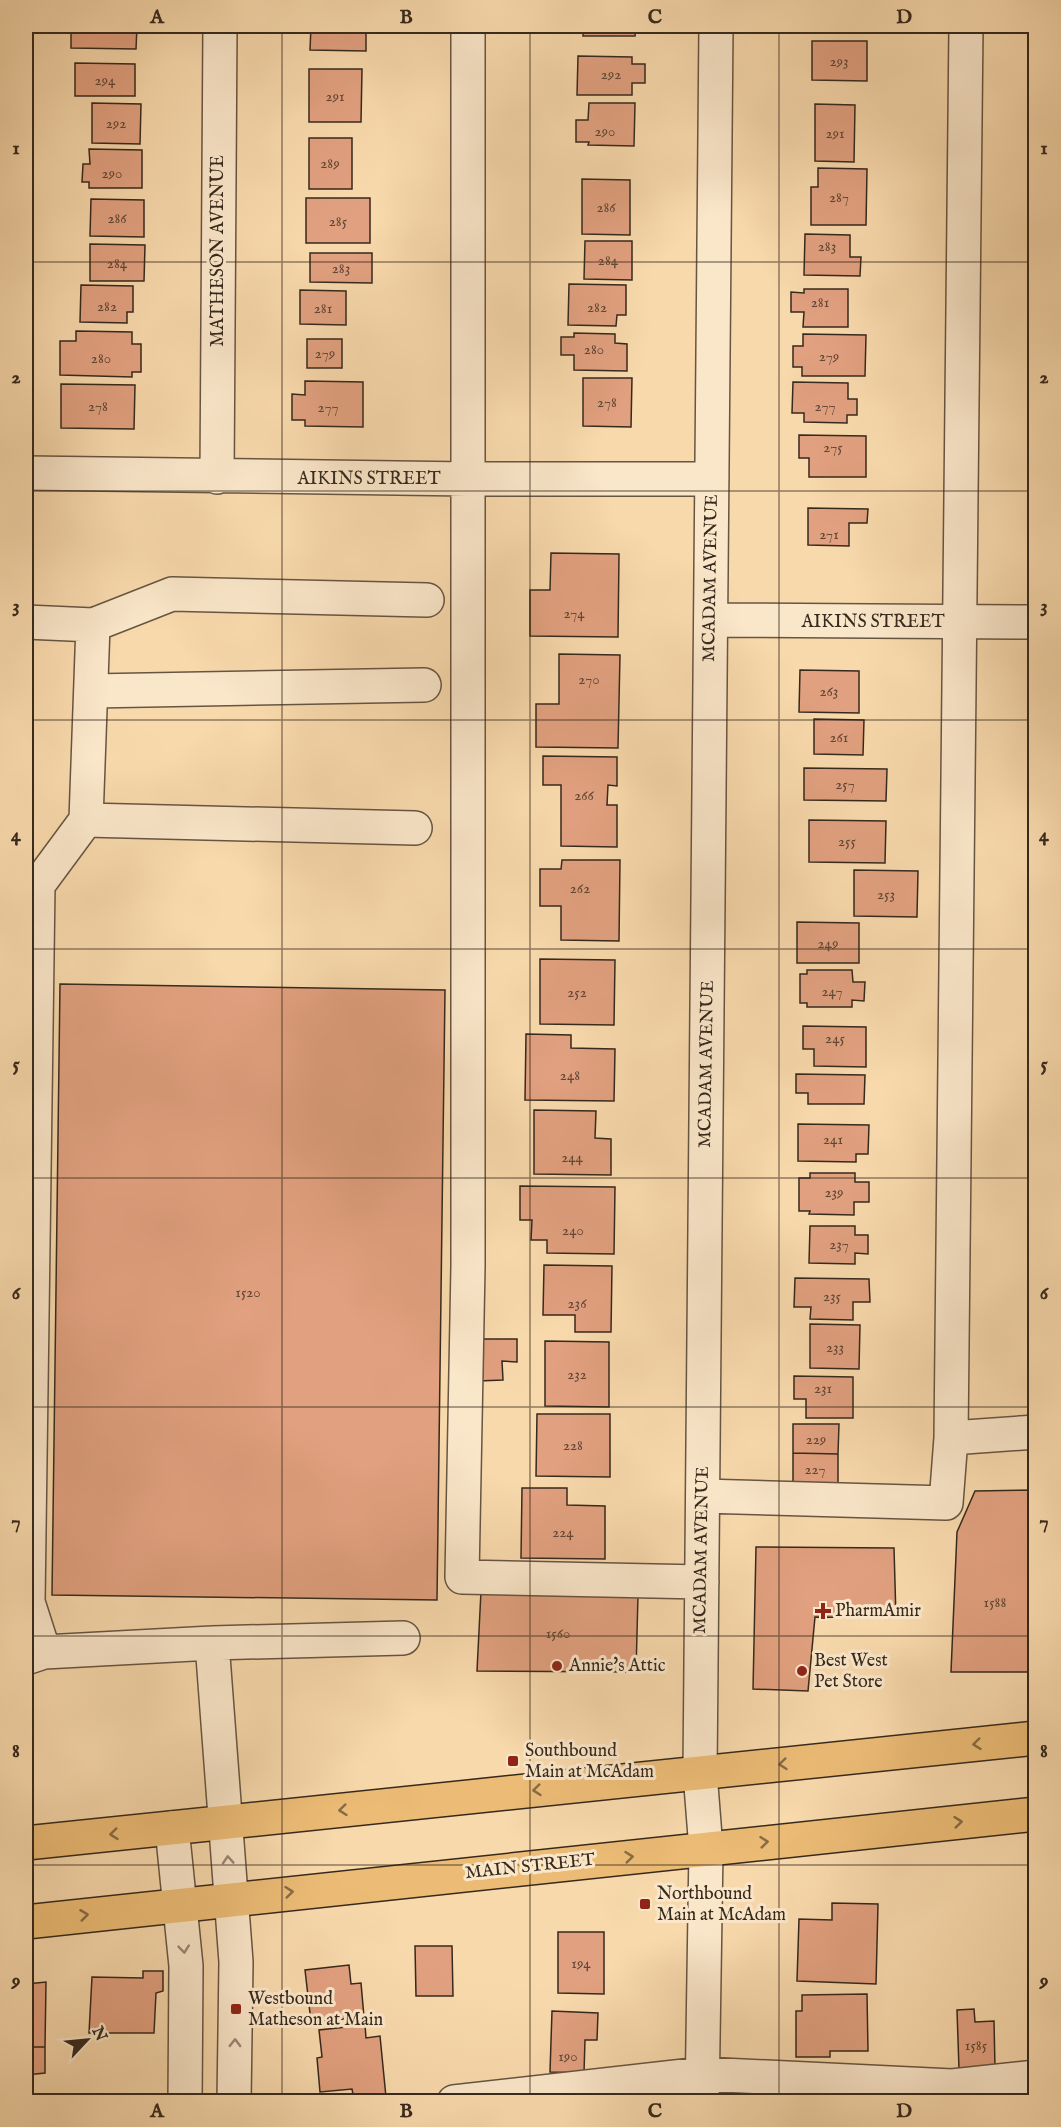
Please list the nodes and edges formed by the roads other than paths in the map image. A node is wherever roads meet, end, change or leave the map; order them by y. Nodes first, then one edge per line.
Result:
1 (220, 26) edge
2 (468, 26) edge
3 (716, 26) edge
4 (966, 26) edge
5 (26, 473) edge
6 (217, 477) junction
7 (712, 479) junction
8 (468, 480) junction
9 (427, 600) dead end
10 (711, 620) junction
11 (26, 622) edge
12 (960, 622) junction
13 (1035, 622) edge
14 (93, 625) junction
15 (423, 685) dead end
16 (92, 691) junction
17 (86, 820) junction
18 (416, 828) dead end
19 (32, 885) edge
20 (1035, 1432) edge
21 (951, 1438) junction
22 (703, 1496) junction
23 (702, 1582) junction
24 (403, 1638) dead end
25 (212, 1643) junction
26 (35, 1655) edge
27 (1035, 1738) edge
28 (700, 1773) junction
29 (1035, 1814) edge
30 (225, 1823) junction
31 (172, 1828) junction
32 (26, 1843) edge
33 (706, 1849) junction
34 (231, 1898) junction
35 (180, 1904) junction
36 (26, 1922) edge
37 (1035, 2077) edge
38 (702, 2088) edge
39 (952, 2094) edge
40 (185, 2102) edge
41 (234, 2102) edge
42 (454, 2102) edge

1 - 6 street, MATHESON AVENUE
2 - 8 street
3 - 7 street, MCADAM AVENUE
4 - 12 street
5 - 6 street, AIKINS STREET
6 - 8 street, AIKINS STREET
7 - 8 street, AIKINS STREET
7 - 10 street, MCADAM AVENUE
8 - 23 street
9 - 14 street
10 - 12 street, AIKINS STREET
10 - 22 street, MCADAM AVENUE
11 - 14 street
12 - 13 street, AIKINS STREET
12 - 21 street
14 - 16 street
15 - 16 street
16 - 17 street
17 - 18 street
17 - 19 street
19 - 26 street
20 - 21 street
21 - 22 street
22 - 23 street, MCADAM AVENUE
23 - 28 street, MCADAM AVENUE
24 - 25 street
25 - 26 street
25 - 30 street
27 -> 28 main road
28 -> 30 main road
28 - 33 street, MCADAM AVENUE
33 -> 29 main road, MAIN STREET
30 - 31 main road
34 -> 30 street
31 -> 32 main road
31 - 35 street
34 -> 33 main road, MAIN STREET
33 - 38 street, MCADAM AVENUE
34 - 35 main road, MAIN STREET
41 -> 34 street
36 -> 35 main road, MAIN STREET
35 -> 40 street
37 - 39 street
38 - 39 street
38 - 42 street

